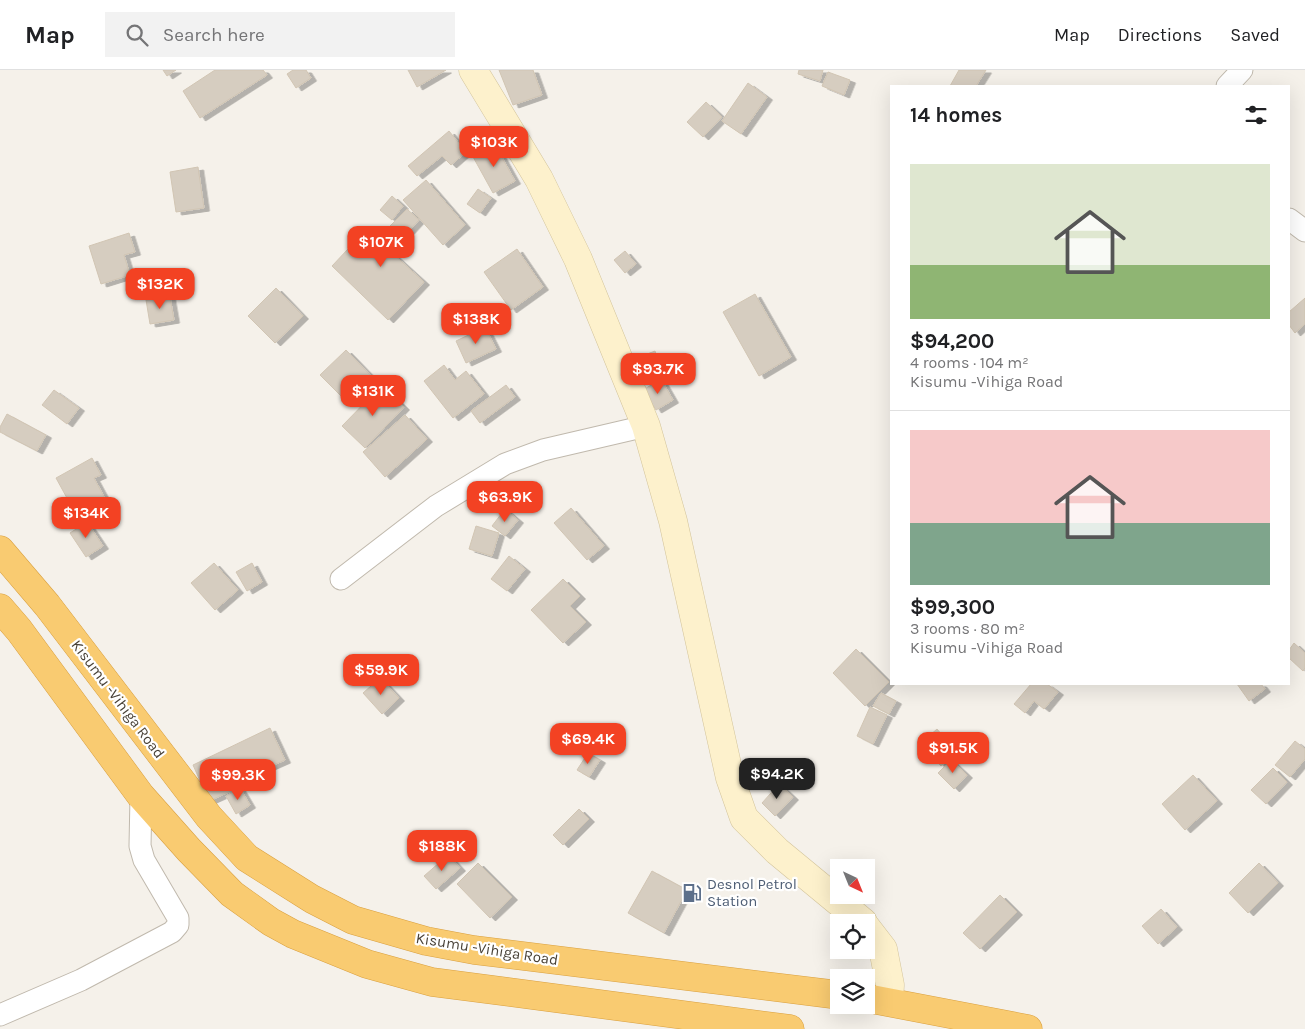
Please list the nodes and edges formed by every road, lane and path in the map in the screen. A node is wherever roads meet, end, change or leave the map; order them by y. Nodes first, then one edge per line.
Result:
1 (473, 70) edge
2 (1242, 70) edge
3 (1228, 85) edge
4 (1290, 220) edge
5 (1305, 231) edge
6 (646, 426) junction
7 (0, 550) edge
8 (340, 579) dead end
9 (0, 608) edge
10 (141, 796) junction
11 (853, 914) edge
12 (875, 939) edge
13 (830, 994) edge
14 (878, 1000) edge
15 (0, 1015) edge
16 (736, 1025) edge
17 (790, 1029) edge
18 (1028, 1029) edge

1 - 6 street
2 - 3 street
4 - 5 street
6 - 8 street
6 - 11 street
7 - 13 highway, Kisumu -Vihiga Road
9 - 10 highway
10 - 15 street
10 - 16 highway
12 - 14 street
14 - 18 highway
16 - 17 highway

